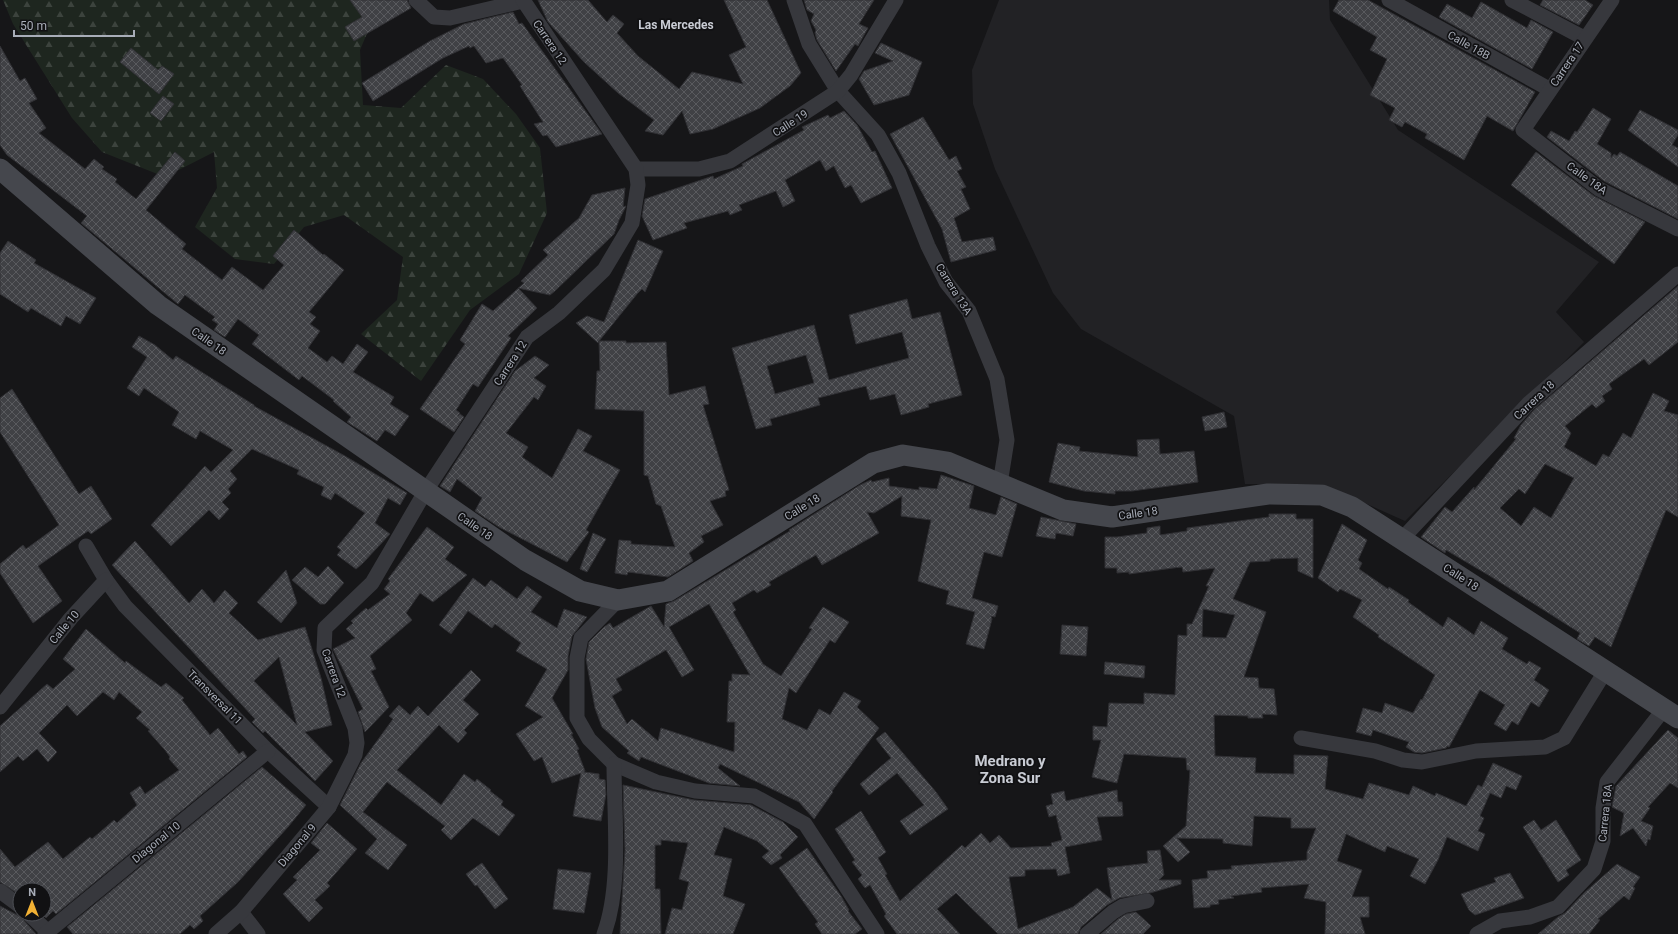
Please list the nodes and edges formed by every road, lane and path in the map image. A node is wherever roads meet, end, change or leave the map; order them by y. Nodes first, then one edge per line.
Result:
1 (416, 0) edge
2 (794, 0) edge
3 (1389, 0) edge
4 (1512, 0) edge
5 (1612, 0) edge
6 (523, 1) edge
7 (890, 2) edge
8 (1584, 38) junction
9 (1549, 89) junction
10 (838, 91) junction
11 (1523, 130) joint
12 (0, 169) edge
13 (636, 169) junction
14 (1678, 229) edge
15 (1678, 274) edge
16 (1000, 484) junction
17 (425, 492) junction
18 (1402, 539) junction
19 (86, 546) dead end
20 (106, 580) junction
21 (618, 600) junction
22 (1606, 670) junction
23 (0, 707) edge
24 (1671, 714) edge
25 (1300, 738) dead end
26 (357, 743) joint
27 (268, 751) junction
28 (614, 764) junction
29 (329, 807) junction
30 (0, 891) edge
31 (12, 900) edge
32 (1147, 901) dead end
33 (241, 912) junction
34 (37, 922) edge
35 (46, 932) edge
36 (216, 934) edge
37 (258, 934) edge
38 (604, 934) edge
39 (877, 934) edge
40 (1087, 934) edge
41 (1477, 934) edge

1 - 6 street
2 - 10 street, Carrera 13A
3 - 9 street, Calle 18B
4 - 8 street
5 - 8 street, Carrera 17
6 - 13 street, Carrera 12
7 - 10 street, Calle 19
8 - 9 street, Carrera 17
9 - 11 street, Carrera 17
10 - 13 street, Calle 19
10 - 16 street, Carrera 13A
11 - 14 street, Calle 18A
12 - 17 main road, Calle 18
13 - 17 street, Carrera 12
15 - 18 street, Carrera 18
16 - 18 main road, Calle 18
16 - 21 main road, Calle 18
17 - 21 main road, Calle 18
17 - 26 street, Carrera 12
18 - 22 main road, Calle 18
19 - 20 street
20 - 23 street, Calle 10
20 - 27 street, Transversal 11
21 - 28 street
22 - 24 main road, Calle 18
22 - 25 street
24 - 41 street, Carrera 18A
26 - 29 street, Diagonal 9
27 - 29 street, Transversal 11
27 - 35 street, Diagonal 10
28 - 38 street
28 - 39 street
29 - 33 street, Diagonal 9
30 - 31 street
32 - 40 street
33 - 36 street, Diagonal 9
33 - 37 street
34 - 35 street

